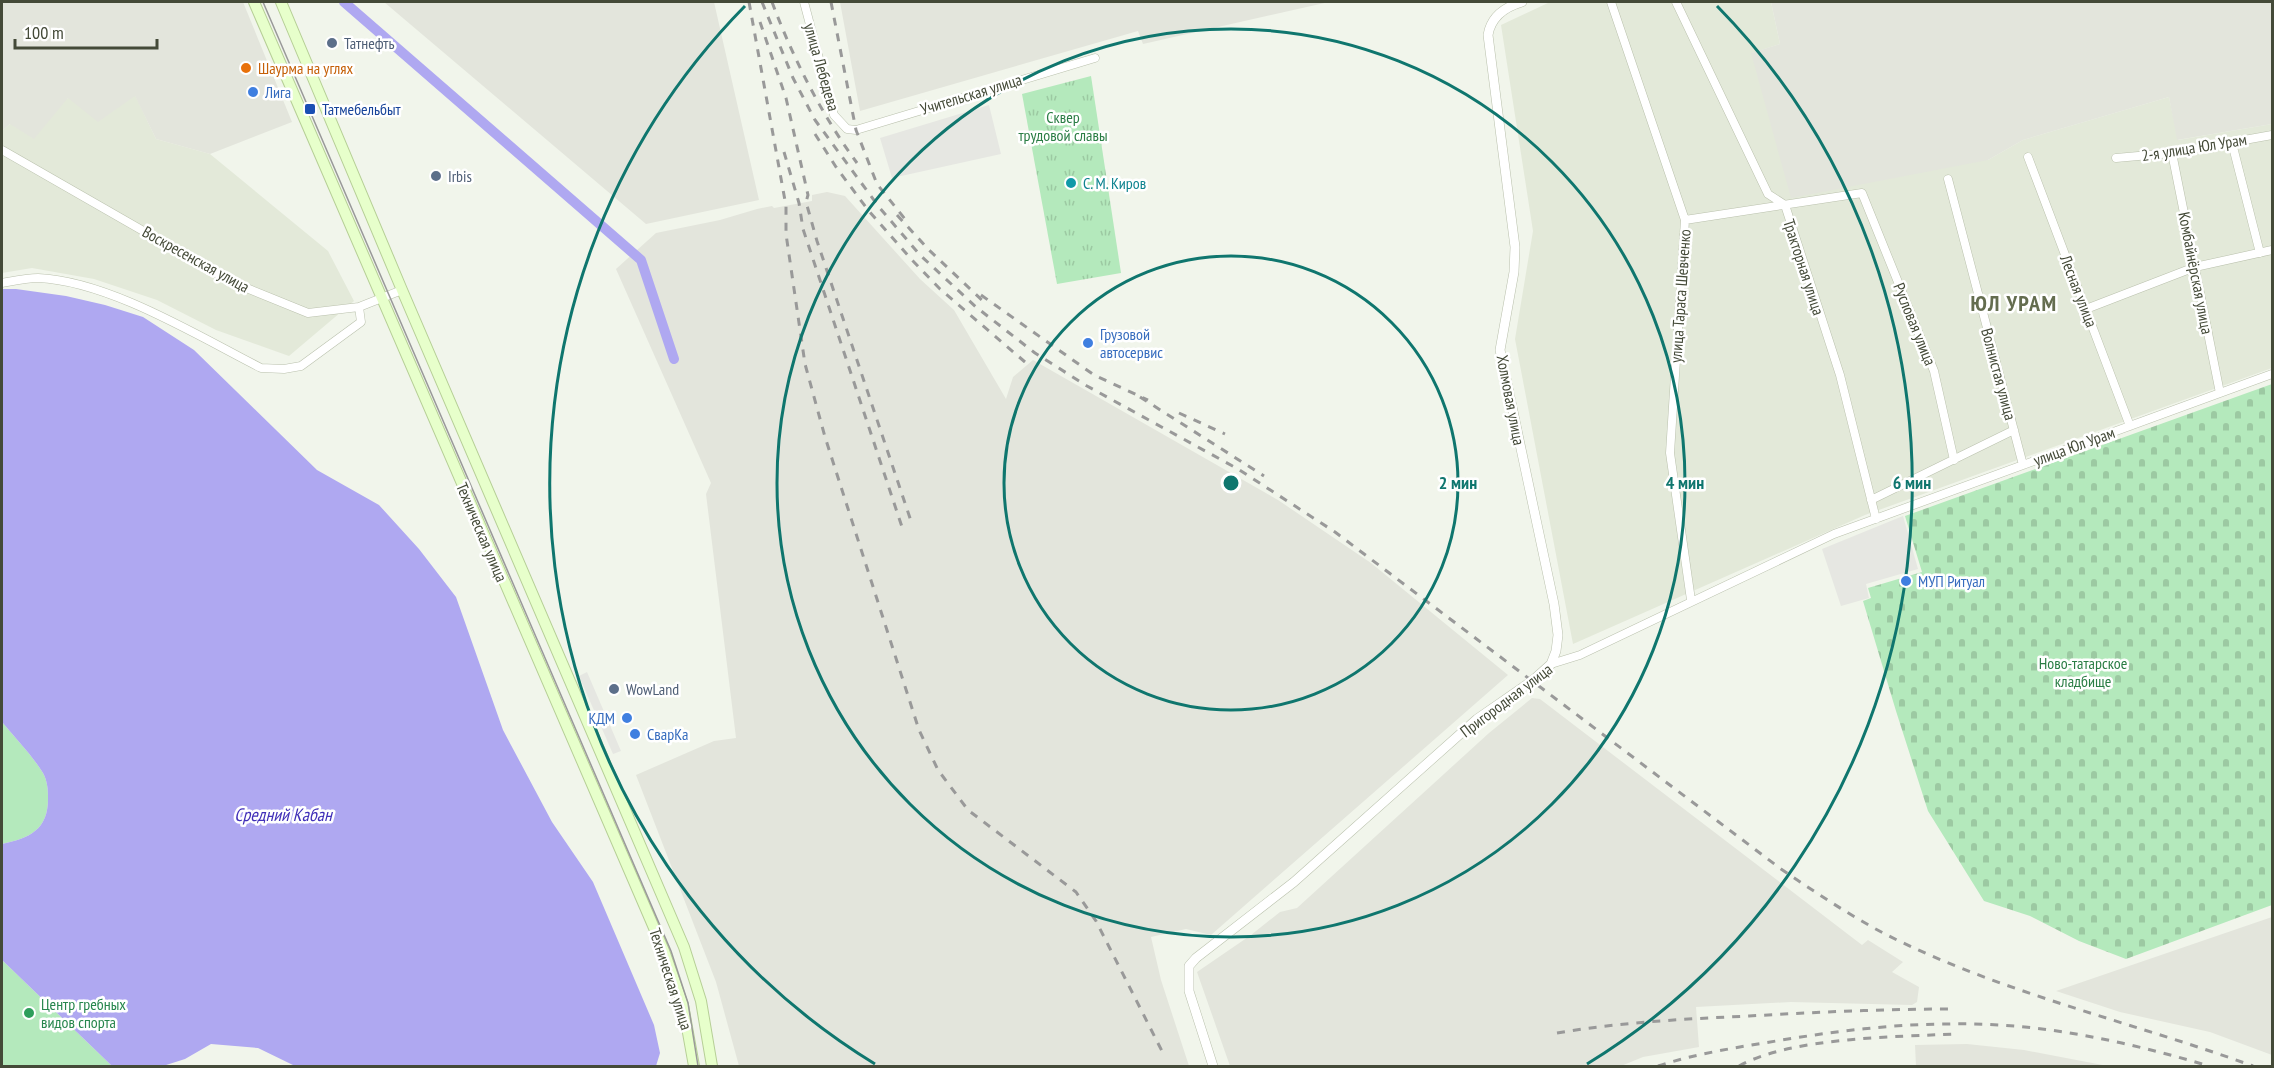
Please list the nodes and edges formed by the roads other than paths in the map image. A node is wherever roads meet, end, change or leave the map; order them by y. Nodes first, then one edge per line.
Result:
1 (254, 2) edge
2 (280, 2) edge
3 (804, 2) edge
4 (1522, 2) edge
5 (1611, 2) edge
6 (1676, 2) edge
7 (1095, 58) dead end
8 (847, 129) joint
9 (2272, 135) edge
10 (2232, 143) junction
11 (2, 150) edge
12 (2172, 153) junction
13 (2028, 157) dead end
14 (2116, 158) dead end
15 (1948, 179) dead end
16 (1785, 205) junction
17 (1685, 220) junction
18 (2272, 250) edge
19 (2260, 253) junction
20 (2195, 267) junction
21 (2, 283) edge
22 (402, 290) junction
23 (381, 298) junction
24 (359, 307) junction
25 (2086, 309) junction
26 (2272, 374) edge
27 (2220, 393) junction
28 (2130, 426) junction
29 (2014, 430) junction
30 (1954, 460) junction
31 (2024, 465) junction
32 (1871, 500) junction
33 (1876, 519) junction
34 (1691, 600) junction
35 (1551, 664) junction
36 (694, 1066) edge
37 (712, 1066) edge
38 (1213, 1066) edge

1 - 23 main road, Техническая улица
2 - 22 main road, Техническая улица
3 - 8 street, улица Лебедева
4 - 35 street, Холмовая улица
5 - 17 street, улица Тараса Шевченко
6 - 16 street, Тракторная улица
7 - 8 street, Учительская улица
9 - 10 street, 2-я улица Юл Урам
10 - 12 street, 2-я улица Юл Урам
10 - 19 street
11 - 24 street, Воскресенская улица
12 - 14 street, 2-я улица Юл Урам
12 - 20 street, Комбайнёрская улица
13 - 25 street, Лесная улица
15 - 29 street, Волнистая улица
16 - 17 street
16 - 30 street, Русловая улица
16 - 32 street, Тракторная улица
17 - 34 street, улица Тараса Шевченко
18 - 19 street
19 - 20 street
20 - 25 street
20 - 27 street, Комбайнёрская улица
21 - 24 street
22 - 23 street, Воскресенская улица
22 - 37 main road, Техническая улица
23 - 24 street, Воскресенская улица
23 - 36 main road, Техническая улица
25 - 28 street, Лесная улица
26 - 27 street, улица Юл Урам
27 - 28 street, улица Юл Урам
28 - 31 street, улица Юл Урам
29 - 30 street
29 - 31 street, Волнистая улица
30 - 32 street
31 - 33 street, улица Юл Урам
32 - 33 street, Тракторная улица
33 - 34 street, Пригородная улица
34 - 35 street, Пригородная улица
35 - 38 street, Пригородная улица

